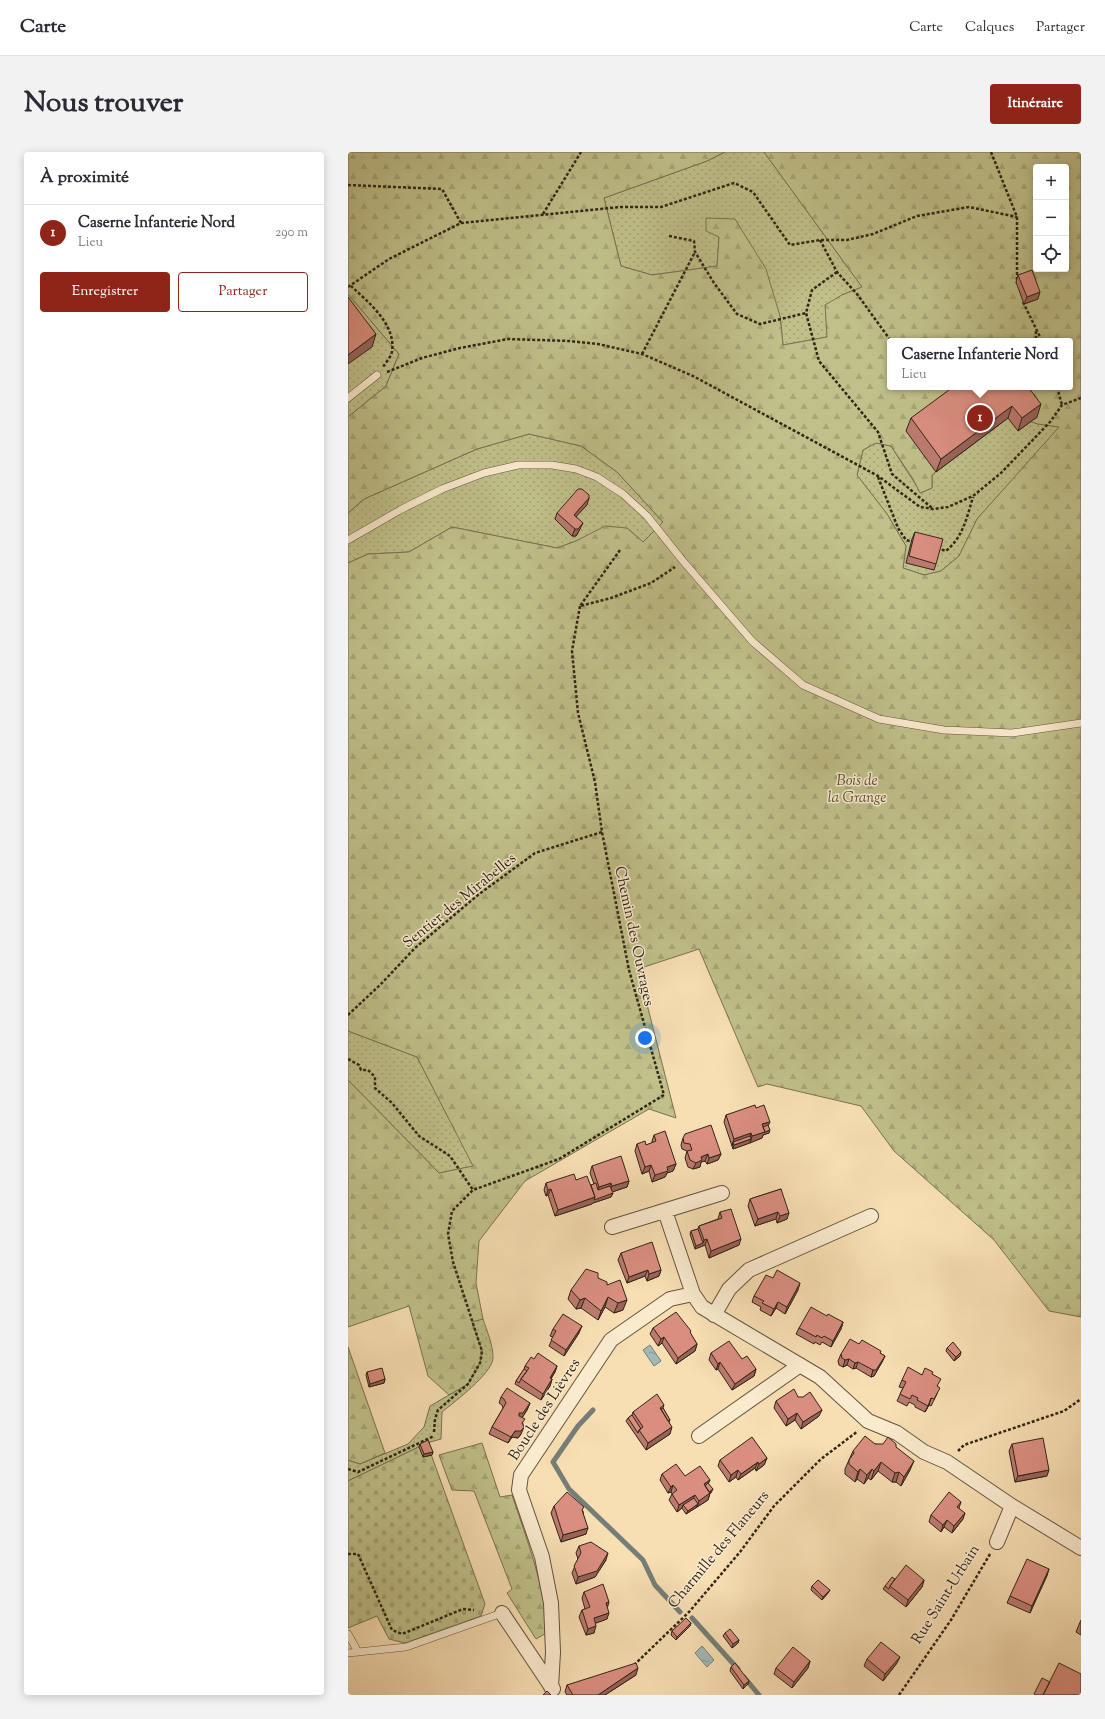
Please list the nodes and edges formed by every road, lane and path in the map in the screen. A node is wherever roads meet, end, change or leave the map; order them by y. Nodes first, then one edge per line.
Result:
1 (580, 152) edge
2 (991, 152) edge
3 (348, 185) edge
4 (542, 215) junction
5 (1017, 216) junction
6 (461, 223) junction
7 (668, 236) dead end
8 (820, 240) junction
9 (695, 252) junction
10 (837, 272) junction
11 (350, 286) edge
12 (1019, 289) edge
13 (1021, 296) dead end
14 (806, 313) junction
15 (1036, 328) junction
16 (890, 338) edge
17 (1036, 338) edge
18 (1041, 338) edge
19 (642, 354) junction
20 (377, 375) junction
21 (1058, 390) edge
22 (348, 398) edge
23 (1081, 398) edge
24 (1062, 405) junction
25 (878, 476) junction
26 (973, 496) junction
27 (932, 509) junction
28 (348, 540) edge
29 (919, 544) edge
30 (932, 547) edge
31 (620, 550) dead end
32 (683, 561) junction
33 (580, 606) junction
34 (1081, 723) edge
35 (602, 832) junction
36 (348, 1015) edge
37 (348, 1059) edge
38 (473, 1190) junction
39 (722, 1193) dead end
40 (665, 1211) junction
41 (871, 1216) dead end
42 (612, 1227) dead end
43 (693, 1294) junction
44 (714, 1315) junction
45 (800, 1365) junction
46 (1081, 1399) edge
47 (858, 1431) dead end
48 (434, 1432) dead end
49 (434, 1436) dead end
50 (698, 1436) dead end
51 (946, 1462) junction
52 (348, 1469) edge
53 (1012, 1506) junction
54 (997, 1542) joint
55 (1081, 1548) edge
56 (348, 1554) edge
57 (476, 1610) dead end
58 (502, 1613) joint
59 (348, 1634) edge
60 (358, 1652) junction
61 (348, 1653) edge
62 (633, 1666) edge
63 (554, 1691) edge
64 (899, 1695) edge

1 - 4 path
2 - 5 path
3 - 6 path
4 - 6 path
4 - 8 path
5 - 8 path
5 - 12 path
6 - 11 path
7 - 9 path
8 - 10 path
9 - 14 path
9 - 19 path
10 - 14 path
10 - 16 path
11 - 20 path
13 - 15 path
14 - 27 path
15 - 17 path
15 - 18 path
19 - 20 path
19 - 25 path
20 - 22 lane
21 - 24 path
23 - 24 path
24 - 26 path
25 - 27 path
25 - 29 path
26 - 27 path
26 - 30 path
28 - 32 lane
31 - 33 path
32 - 33 path
32 - 34 lane
33 - 35 path, Chemin des Ouvrages
35 - 36 path, Sentier des Mirabelles
35 - 38 path, Chemin des Ouvrages
37 - 38 path
38 - 48 path, Chemin des Ouvrages
39 - 40 street
40 - 42 street
40 - 43 street
41 - 44 street
43 - 44 street
43 - 63 street, Boucle des Lièvres
44 - 45 street
45 - 50 street
45 - 51 street
46 - 51 path
47 - 62 path, Charmille des Flaneurs
49 - 52 path
51 - 53 street
53 - 54 street, Rue Saint-Urbain
53 - 55 street
54 - 64 path, Rue Saint-Urbain
56 - 57 path
58 - 60 lane
58 - 63 street
59 - 60 lane
60 - 61 lane

